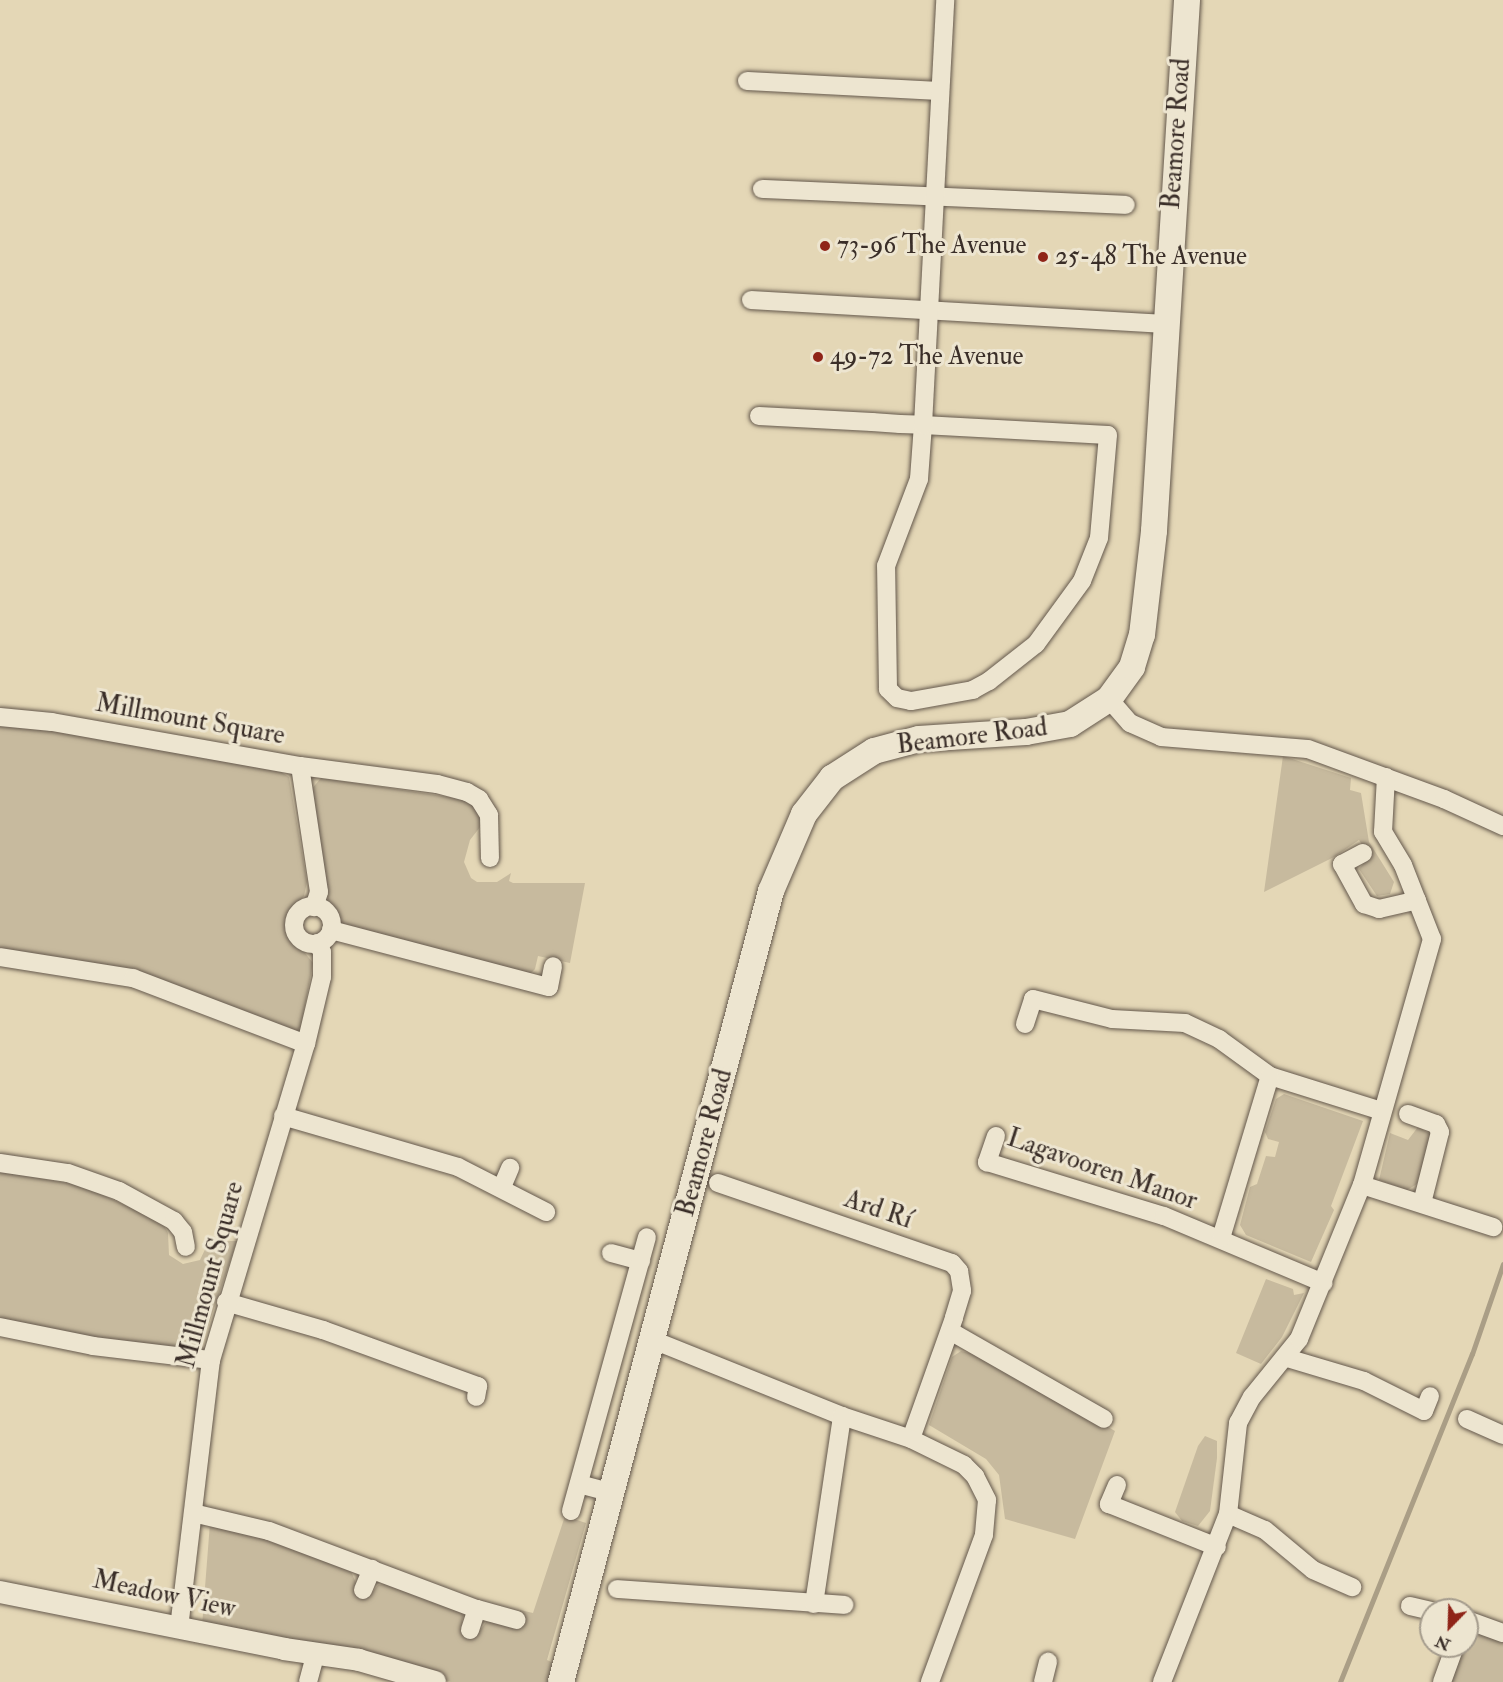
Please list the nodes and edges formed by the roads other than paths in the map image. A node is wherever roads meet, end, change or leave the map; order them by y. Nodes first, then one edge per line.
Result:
1 (945, 0) edge
2 (1187, 0) edge
3 (747, 81) dead end
4 (940, 91) junction
5 (762, 189) dead end
6 (934, 195) junction
7 (1126, 205) dead end
8 (751, 300) dead end
9 (928, 310) junction
10 (1165, 324) junction
11 (759, 416) dead end
12 (923, 425) junction
13 (1109, 699) junction
14 (0, 717) edge
15 (300, 766) junction
16 (1386, 777) junction
17 (1503, 826) edge
18 (1363, 853) dead end
19 (490, 858) dead end
20 (1417, 900) junction
21 (314, 907) junction
22 (331, 930) junction
23 (317, 943) junction
24 (0, 957) edge
25 (553, 966) dead end
26 (1025, 1024) dead end
27 (306, 1044) junction
28 (1270, 1076) junction
29 (1382, 1111) junction
30 (1408, 1114) dead end
31 (283, 1116) junction
32 (996, 1136) dead end
33 (0, 1163) edge
34 (510, 1168) dead end
35 (718, 1183) dead end
36 (1362, 1185) junction
37 (502, 1187) junction
38 (1422, 1203) junction
39 (546, 1212) dead end
40 (1493, 1227) dead end
41 (647, 1237) dead end
42 (1221, 1238) junction
43 (186, 1247) dead end
44 (611, 1252) dead end
45 (641, 1261) junction
46 (1323, 1283) junction
47 (225, 1302) junction
48 (0, 1327) edge
49 (950, 1331) junction
50 (653, 1340) junction
51 (1287, 1358) junction
52 (211, 1360) junction
53 (1430, 1396) dead end
54 (476, 1397) dead end
55 (842, 1416) junction
56 (1104, 1419) dead end
57 (1467, 1419) dead end
58 (1503, 1435) edge
59 (911, 1439) junction
60 (579, 1484) junction
61 (1117, 1485) dead end
62 (613, 1493) junction
63 (571, 1511) dead end
64 (193, 1513) junction
65 (1228, 1514) junction
66 (1217, 1547) junction
67 (372, 1569) junction
68 (1352, 1587) dead end
69 (617, 1589) dead end
70 (363, 1590) dead end
71 (0, 1592) edge
72 (814, 1604) junction
73 (844, 1605) dead end
74 (1410, 1606) dead end
75 (1419, 1608) edge
76 (477, 1610) junction
77 (517, 1620) dead end
78 (1479, 1624) edge
79 (179, 1628) junction
80 (470, 1630) dead end
81 (1503, 1633) edge
82 (316, 1653) junction
83 (1451, 1658) edge
84 (1048, 1662) dead end
85 (308, 1682) edge
86 (435, 1682) edge
87 (561, 1682) edge
88 (930, 1682) edge
89 (1043, 1682) edge
90 (1162, 1682) edge
91 (1442, 1682) edge

1 - 4 street
2 - 10 main road, Beamore Road
3 - 4 street
4 - 6 street
5 - 6 street
6 - 7 street
6 - 9 street
8 - 9 street
9 - 10 street
9 - 12 street
10 - 13 main road, Beamore Road
11 - 12 street
12 - 12 street
13 - 16 street
13 - 50 main road, Beamore Road
14 - 15 street, Millmount Square
15 - 19 street
15 - 21 street, Millmount Square
16 - 17 street
16 - 20 street
18 - 20 street
20 - 29 street
21 - 22 street
21 - 23 street
22 - 23 street
22 - 25 street
23 - 27 street, Millmount Square
24 - 27 street
26 - 28 street
27 - 31 street, Millmount Square
28 - 29 street
28 - 42 street, Lagavooren Manor
29 - 36 street
30 - 38 street
31 - 37 street
31 - 47 street, Millmount Square
32 - 42 street, Lagavooren Manor
33 - 43 street
34 - 37 street
35 - 49 street, Ard Rí
36 - 38 street
36 - 46 street
37 - 39 street
38 - 40 street
41 - 45 street
42 - 46 street, Lagavooren Manor
44 - 45 street
45 - 60 street
46 - 51 street
47 - 52 street, Millmount Square
47 - 54 street
48 - 52 street
49 - 56 street
49 - 59 street, Ard Rí
50 - 55 street
50 - 62 main road, Beamore Road
51 - 53 street
51 - 65 street
52 - 64 street, Millmount Square
55 - 59 street
55 - 72 street
57 - 58 street
59 - 88 street
60 - 62 street
60 - 63 street
61 - 66 street
62 - 87 main road, Beamore Road
64 - 67 street
64 - 79 street, Millmount Square
65 - 66 street
65 - 68 street
66 - 90 street
67 - 70 street
67 - 76 street
69 - 72 street
71 - 79 street, Meadow View
72 - 73 street
74 - 75 street
76 - 77 street
76 - 80 street
78 - 81 street
79 - 82 street, Meadow View
82 - 85 street
82 - 86 street, Meadow View
83 - 91 street
84 - 89 street

